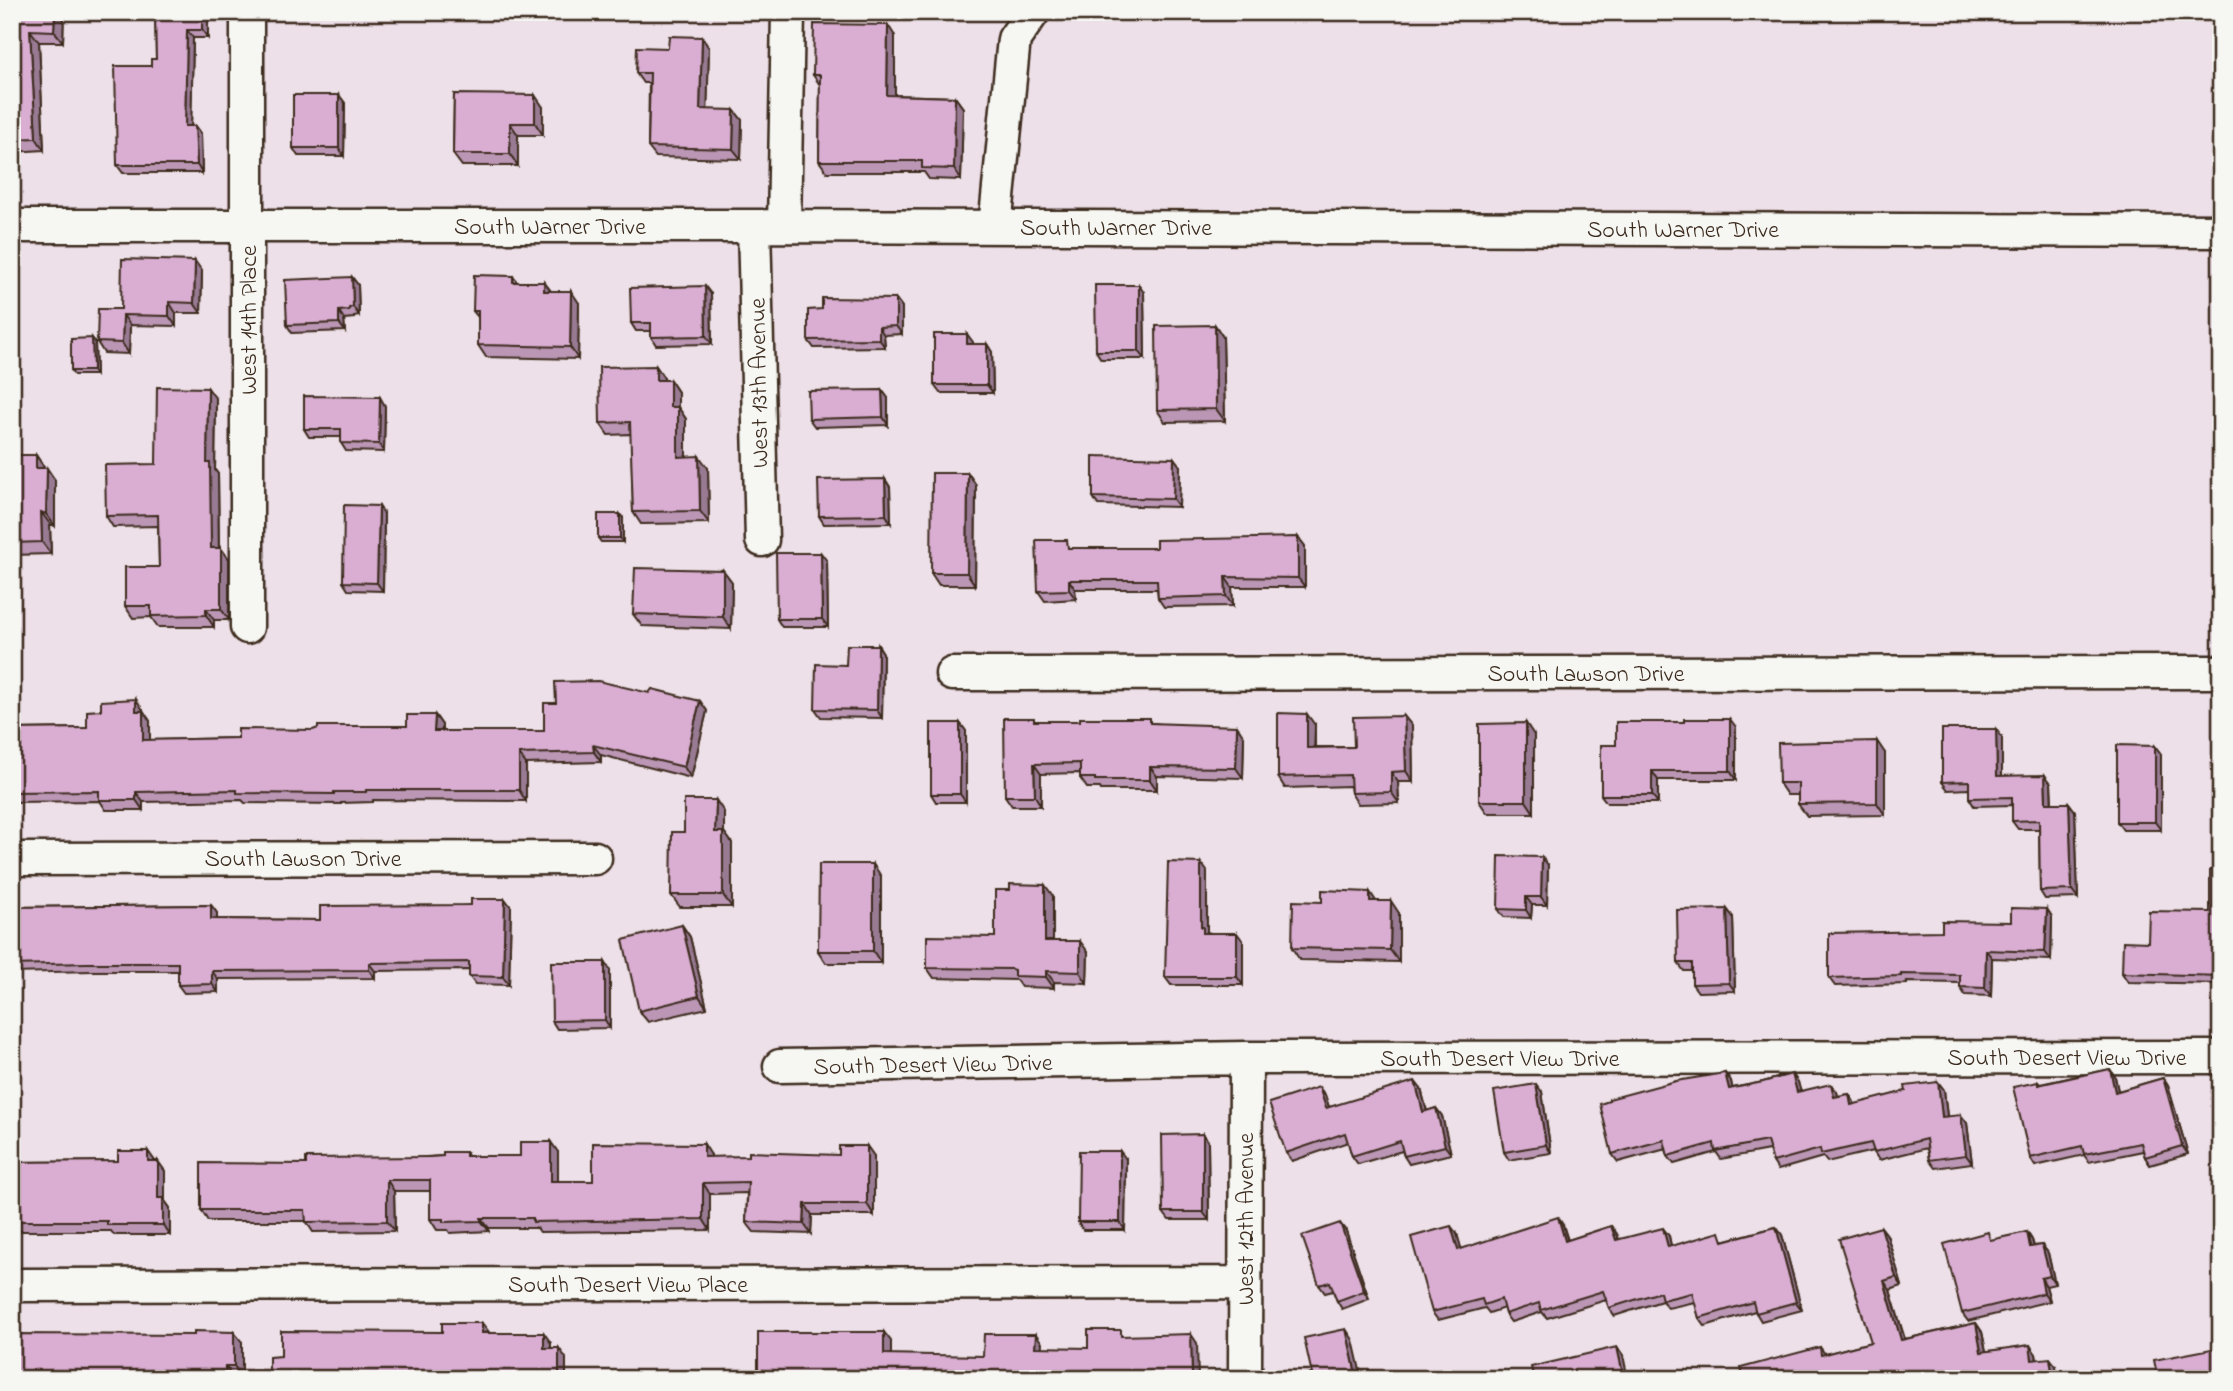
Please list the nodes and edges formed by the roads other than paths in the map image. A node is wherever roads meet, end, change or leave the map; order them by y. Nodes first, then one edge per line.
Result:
1 (247, 12) edge
2 (788, 12) edge
3 (1033, 12) edge
4 (12, 226) edge
5 (769, 226) junction
6 (248, 227) junction
7 (995, 227) junction
8 (2221, 231) edge
9 (762, 540) dead end
10 (247, 627) dead end
11 (2221, 672) edge
12 (952, 674) dead end
13 (595, 858) dead end
14 (12, 859) edge
15 (2221, 1057) edge
16 (1246, 1058) junction
17 (780, 1066) dead end
18 (1245, 1283) junction
19 (12, 1285) edge
20 (1245, 1379) edge

1 - 6 street, West 14th Place
2 - 5 street, West 13th Avenue
3 - 7 street
4 - 6 street, South Warner Drive
5 - 6 street, South Warner Drive
5 - 7 street, South Warner Drive
5 - 9 street, West 13th Avenue
6 - 10 street, West 14th Place
7 - 8 street, South Warner Drive
11 - 12 street, South Lawson Drive
13 - 14 street, South Lawson Drive
15 - 16 street, South Desert View Drive
16 - 17 street, South Desert View Drive
16 - 18 street, West 12th Avenue
18 - 19 street, South Desert View Place
18 - 20 street, West 12th Avenue

